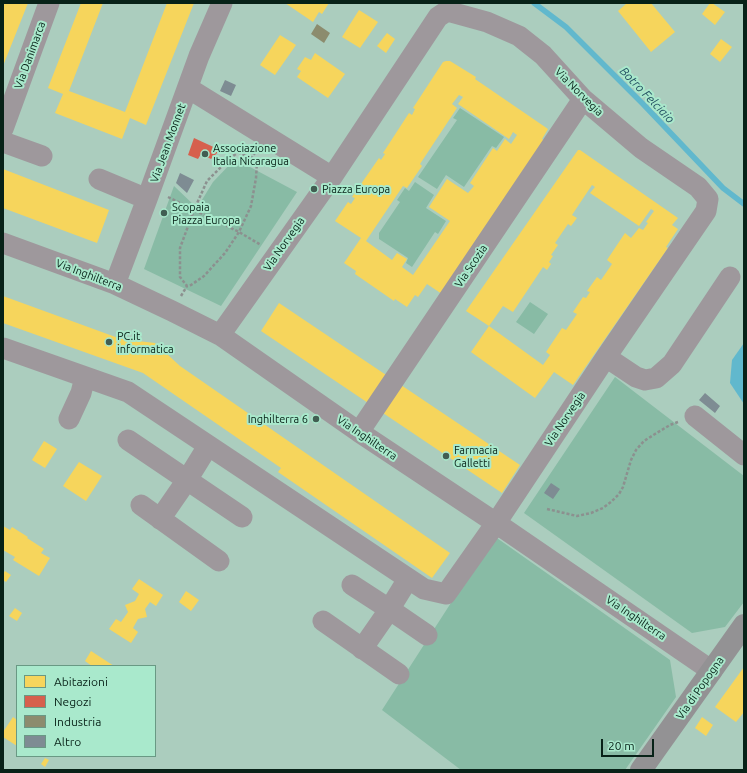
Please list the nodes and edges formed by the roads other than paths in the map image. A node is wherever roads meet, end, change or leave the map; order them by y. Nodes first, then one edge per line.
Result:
1 (49, 3) edge
2 (222, 3) edge
3 (443, 7) edge
4 (188, 88) junction
5 (583, 99) junction
6 (3, 129) edge
7 (3, 142) edge
8 (42, 156) dead end
9 (332, 177) junction
10 (99, 179) dead end
11 (149, 194) junction
12 (3, 243) edge
13 (730, 278) dead end
14 (115, 284) junction
15 (220, 335) junction
16 (3, 348) edge
17 (606, 357) junction
18 (85, 377) junction
19 (695, 416) road end
20 (69, 420) dead end
21 (359, 432) junction
22 (128, 440) dead end
23 (208, 446) junction
24 (744, 454) edge
25 (187, 480) junction
26 (141, 505) dead end
27 (242, 517) dead end
28 (160, 519) junction
29 (496, 523) junction
30 (219, 561) dead end
31 (408, 579) junction
32 (352, 585) dead end
33 (389, 609) junction
34 (323, 622) dead end
35 (744, 625) edge
36 (427, 635) dead end
37 (362, 649) junction
38 (712, 671) junction
39 (399, 674) dead end
40 (641, 770) edge

1 - 6 street, Via Danimarca
2 - 4 street, Via Jean Monnet
3 - 5 street, Via Norvegia
3 - 9 street, Via Norvegia
4 - 9 street
4 - 11 street, Via Jean Monnet
5 - 17 street, Via Norvegia
5 - 21 street, Via Scozia
7 - 8 street
9 - 15 street, Via Norvegia
10 - 11 street
11 - 14 street, Via Jean Monnet
12 - 14 street, Via Inghilterra
13 - 17 street
14 - 15 street, Via Inghilterra
15 - 21 street, Via Inghilterra
16 - 18 street
17 - 29 street, Via Norvegia
18 - 20 street
18 - 23 street
19 - 24 street
21 - 29 street, Via Inghilterra
22 - 25 street
23 - 25 street
23 - 31 street
25 - 27 street
25 - 28 street
26 - 28 street
28 - 30 street
29 - 31 street, Via Norvegia
29 - 38 street, Via Inghilterra
31 - 33 street
32 - 33 street
33 - 36 street
33 - 37 street
34 - 37 street
35 - 38 main road, Via di Popogna
37 - 39 street
38 - 40 main road, Via di Popogna

